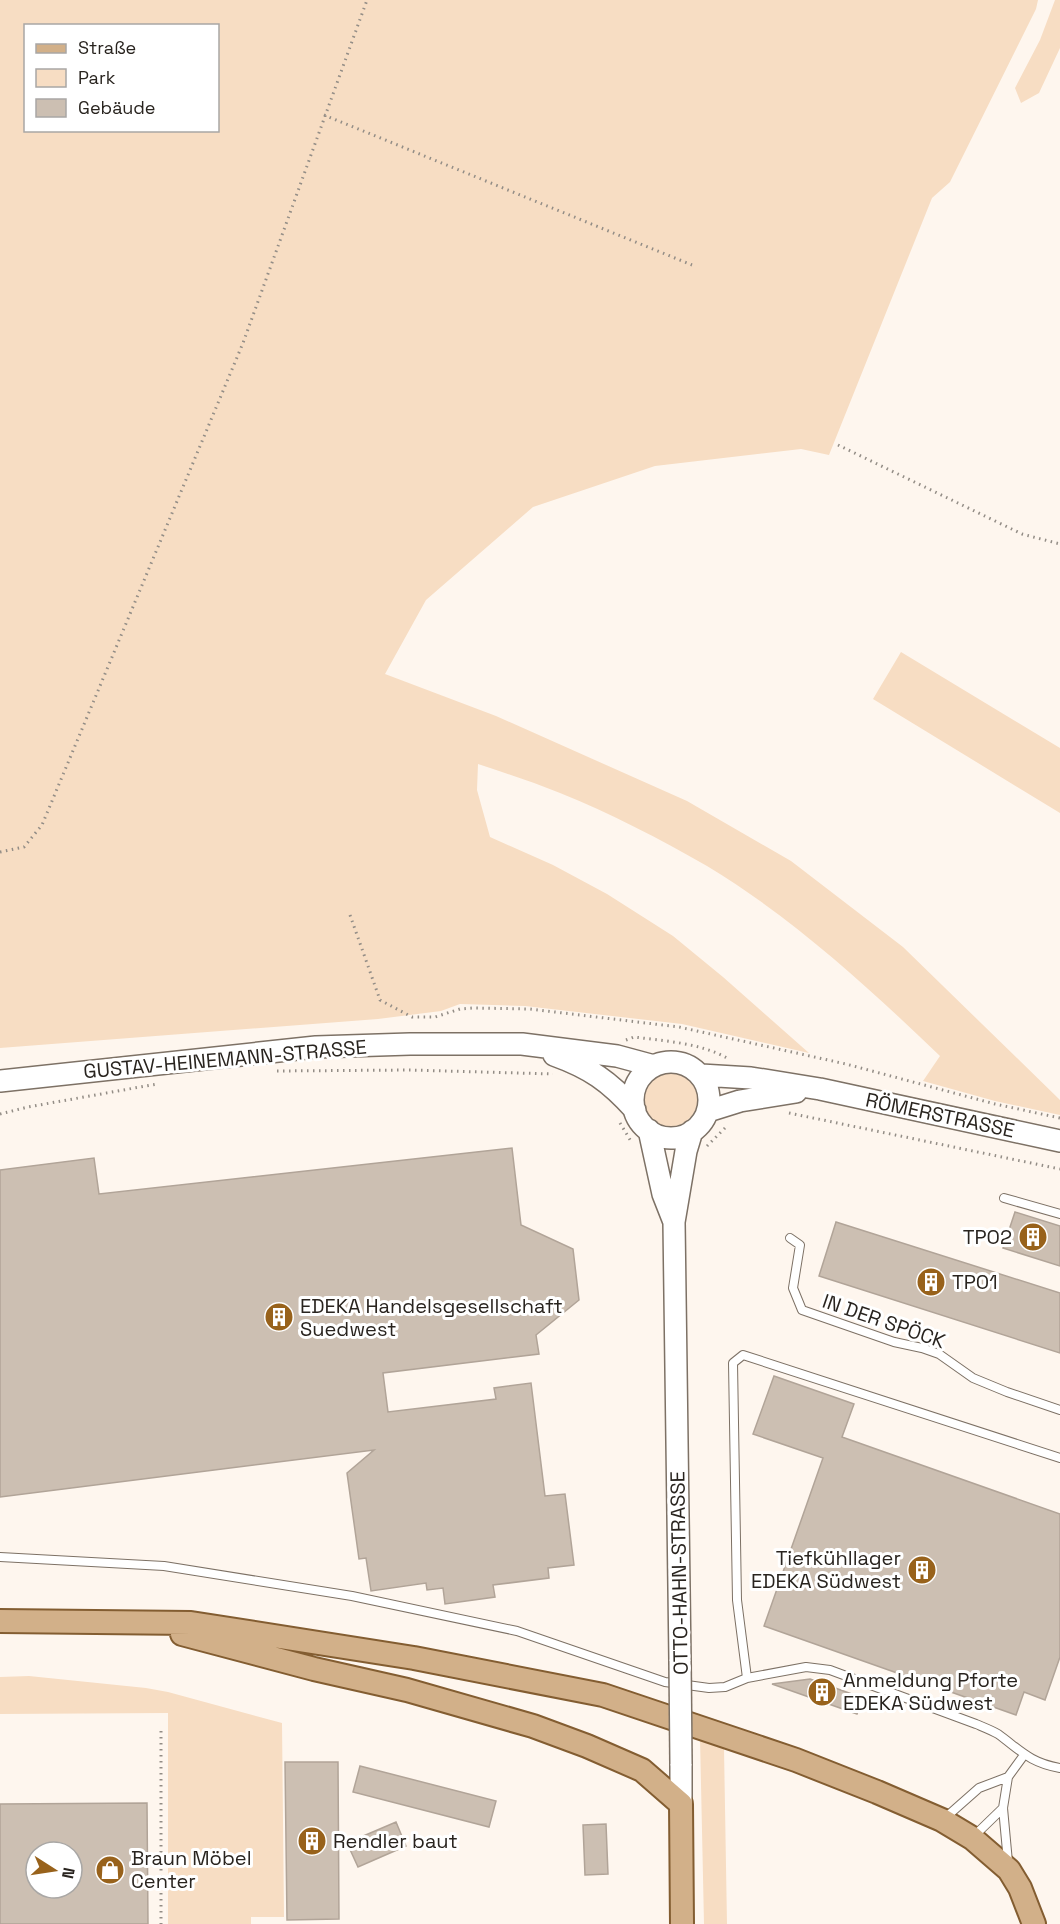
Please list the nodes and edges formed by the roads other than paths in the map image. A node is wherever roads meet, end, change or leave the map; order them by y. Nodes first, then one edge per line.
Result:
1 (522, 1044) junction
2 (654, 1066) junction
3 (700, 1075) junction
4 (0, 1081) edge
5 (820, 1089) junction
6 (708, 1111) junction
7 (627, 1115) junction
8 (649, 1130) junction
9 (699, 1139) junction
10 (1060, 1141) edge
11 (1004, 1198) dead end
12 (1060, 1214) edge
13 (674, 1222) junction
14 (790, 1238) dead end
15 (1060, 1410) edge
16 (1060, 1458) edge
17 (0, 1557) edge
18 (0, 1621) edge
19 (143, 1623) junction
20 (747, 1678) junction
21 (1024, 1755) junction
22 (1060, 1767) edge
23 (1008, 1777) junction
24 (681, 1804) junction
25 (1003, 1808) junction
26 (942, 1820) junction
27 (972, 1838) junction
28 (1009, 1870) junction
29 (682, 1924) edge
30 (1034, 1924) edge

1 - 2 street, GUSTAV-HEINEMANN-STRASSE
1 - 4 street, GUSTAV-HEINEMANN-STRASSE
1 - 7 street, GUSTAV-HEINEMANN-STRASSE
2 - 3 street
2 - 7 street
3 - 5 street, RÖMERSTRASSE
3 - 6 street
5 - 6 street, RÖMERSTRASSE
5 - 10 street, RÖMERSTRASSE
6 - 9 street
7 - 8 street
8 - 9 street
8 - 13 street, OTTO-HAHN-STRASSE
9 - 13 street, OTTO-HAHN-STRASSE
11 - 12 lane
13 - 24 street, OTTO-HAHN-STRASSE, bridge
14 - 15 lane, IN DER SPÖCK
16 - 20 lane
17 - 20 lane
18 - 19 main road
19 - 24 main road
19 - 26 main road
20 - 21 lane
21 - 22 lane
21 - 23 lane
23 - 25 lane
23 - 26 lane
24 - 29 main road, OTTO-HAHN-STRASSE
25 - 27 lane
25 - 28 lane
26 - 27 main road
27 - 28 main road
28 - 30 main road

